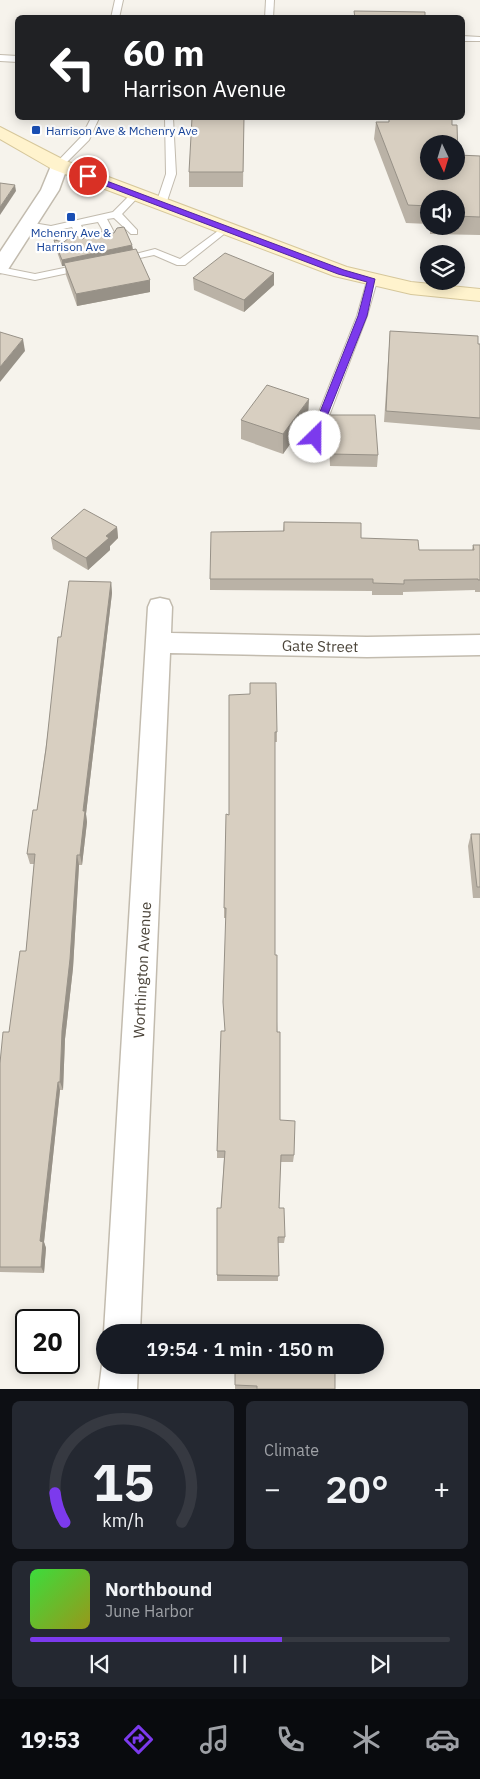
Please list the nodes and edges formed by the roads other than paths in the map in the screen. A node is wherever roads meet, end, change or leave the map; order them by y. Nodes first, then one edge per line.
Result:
1 (119, 0) edge
2 (270, 0) edge
3 (116, 15) edge
4 (269, 15) edge
5 (465, 38) edge
6 (480, 39) edge
7 (0, 58) edge
8 (15, 59) edge
9 (94, 120) edge
10 (169, 120) edge
11 (0, 132) edge
12 (59, 165) junction
13 (136, 194) junction
14 (161, 204) junction
15 (116, 214) junction
16 (101, 218) junction
17 (76, 224) junction
18 (27, 225) junction
19 (57, 228) junction
20 (226, 228) junction
21 (134, 232) dead end
22 (111, 236) edge
23 (84, 241) edge
24 (64, 244) edge
25 (120, 257) edge
26 (95, 264) edge
27 (0, 268) edge
28 (372, 281) junction
29 (480, 295) edge
30 (315, 437) dead end
31 (160, 607) dead end
32 (160, 643) junction
33 (480, 646) edge
34 (122, 1324) edge
35 (119, 1374) edge
36 (118, 1389) edge

1 - 3 lane
2 - 4 lane
5 - 6 lane
7 - 8 lane
9 - 12 lane
10 - 14 lane
11 - 12 main road
12 - 13 main road
12 - 18 street
13 - 14 main road
13 - 15 lane
14 - 20 main road
15 - 16 lane
15 - 21 lane
16 - 17 lane
16 - 22 lane
17 - 19 lane
17 - 23 lane
18 - 19 lane
18 - 27 street
19 - 24 lane
20 - 25 lane
20 - 28 main road
26 - 27 lane
28 - 29 main road
28 - 30 lane
31 - 32 street, Worthington Avenue
32 - 33 street, Gate Street
32 - 34 street, Worthington Avenue
35 - 36 street

